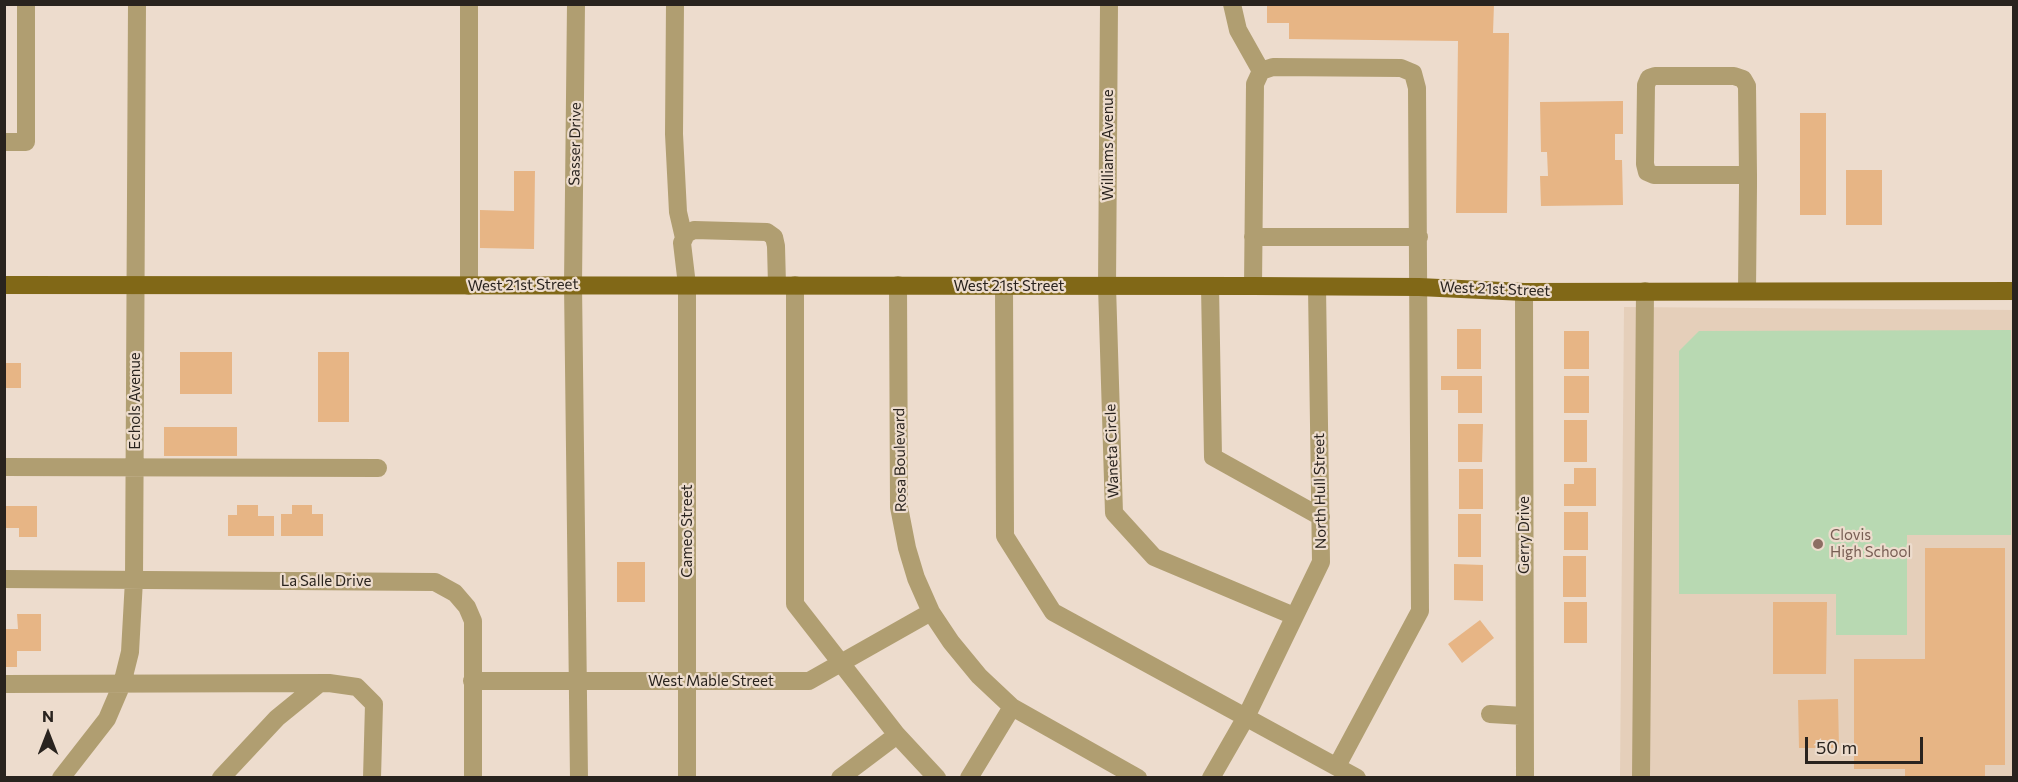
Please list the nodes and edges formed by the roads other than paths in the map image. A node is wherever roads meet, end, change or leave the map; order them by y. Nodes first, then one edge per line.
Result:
1 (26, 4) edge
2 (137, 4) edge
3 (469, 4) edge
4 (576, 4) edge
5 (675, 4) edge
6 (1109, 4) edge
7 (1233, 4) edge
8 (1261, 71) junction
9 (4, 142) edge
10 (1748, 175) junction
11 (1253, 237) junction
12 (1419, 237) junction
13 (684, 238) junction
14 (4, 285) edge
15 (136, 285) junction
16 (573, 285) junction
17 (687, 285) junction
18 (786, 285) junction
19 (898, 285) junction
20 (468, 286) junction
21 (1004, 286) junction
22 (1107, 286) junction
23 (1210, 286) junction
24 (1253, 286) junction
25 (1317, 286) junction
26 (1419, 286) junction
27 (1646, 291) junction
28 (1747, 291) junction
29 (2013, 291) edge
30 (1524, 292) junction
31 (4, 467) edge
32 (135, 467) junction
33 (378, 468) dead end
34 (1321, 517) junction
35 (4, 579) edge
36 (134, 580) junction
37 (931, 612) junction
38 (1294, 616) junction
39 (842, 661) junction
40 (472, 681) junction
41 (579, 681) junction
42 (687, 681) junction
43 (320, 683) junction
44 (4, 684) edge
45 (122, 684) junction
46 (1012, 707) junction
47 (1490, 714) dead end
48 (1524, 716) junction
49 (1246, 717) junction
50 (897, 735) junction
51 (1337, 766) junction
52 (61, 777) edge
53 (221, 777) edge
54 (372, 777) edge
55 (473, 777) edge
56 (579, 777) edge
57 (687, 777) edge
58 (840, 777) edge
59 (937, 777) edge
60 (969, 777) edge
61 (1138, 777) edge
62 (1211, 777) edge
63 (1357, 777) edge
64 (1525, 777) edge
65 (1641, 777) edge

1 - 9 street
2 - 15 street, Echols Avenue
3 - 20 street
4 - 16 street, Sasser Drive
5 - 13 street, Cameo Street
6 - 22 street, Williams Avenue
7 - 8 street
8 - 11 street
8 - 12 street
10 - 10 street
10 - 28 street
11 - 12 street
11 - 24 street
12 - 26 street
13 - 17 street, Cameo Street
13 - 18 street
14 - 15 main road, West 21st Street
15 - 20 main road, West 21st Street
15 - 32 street, Echols Avenue
16 - 17 main road, West 21st Street
16 - 20 main road, West 21st Street
16 - 41 street, Sasser Drive
17 - 18 main road, West 21st Street
17 - 42 street, Cameo Street
18 - 19 main road, West 21st Street
18 - 39 street
19 - 21 main road, West 21st Street
19 - 37 street, Rosa Boulevard
21 - 22 main road, West 21st Street
21 - 49 street
22 - 23 main road, West 21st Street
22 - 38 street, Waneta Circle
23 - 24 main road, West 21st Street
23 - 34 street
24 - 25 main road, West 21st Street
25 - 26 main road, West 21st Street
25 - 34 street, North Hull Street
26 - 30 main road, West 21st Street
26 - 51 street
27 - 28 main road, West 21st Street
27 - 30 main road, West 21st Street
27 - 65 street
28 - 29 main road, West 21st Street
30 - 48 street, Gerry Drive
31 - 32 street
32 - 33 street
32 - 36 street, Echols Avenue
34 - 38 street, North Hull Street
35 - 36 street, La Salle Drive
36 - 40 street, La Salle Drive
36 - 45 street, Echols Avenue
37 - 39 street, West Mable Street
37 - 46 street, Rosa Boulevard
38 - 49 street, North Hull Street
39 - 42 street, West Mable Street
39 - 50 street
40 - 41 street, West Mable Street
40 - 55 street, La Salle Drive
41 - 42 street, West Mable Street
41 - 56 street, Sasser Drive
42 - 57 street, Cameo Street
43 - 45 street
43 - 53 street
43 - 54 street
44 - 45 street
45 - 52 street, Echols Avenue
46 - 60 street
46 - 61 street, Rosa Boulevard
47 - 48 street
48 - 64 street, Gerry Drive
49 - 51 street
49 - 62 street, North Hull Street
50 - 58 street
50 - 59 street
51 - 63 street

